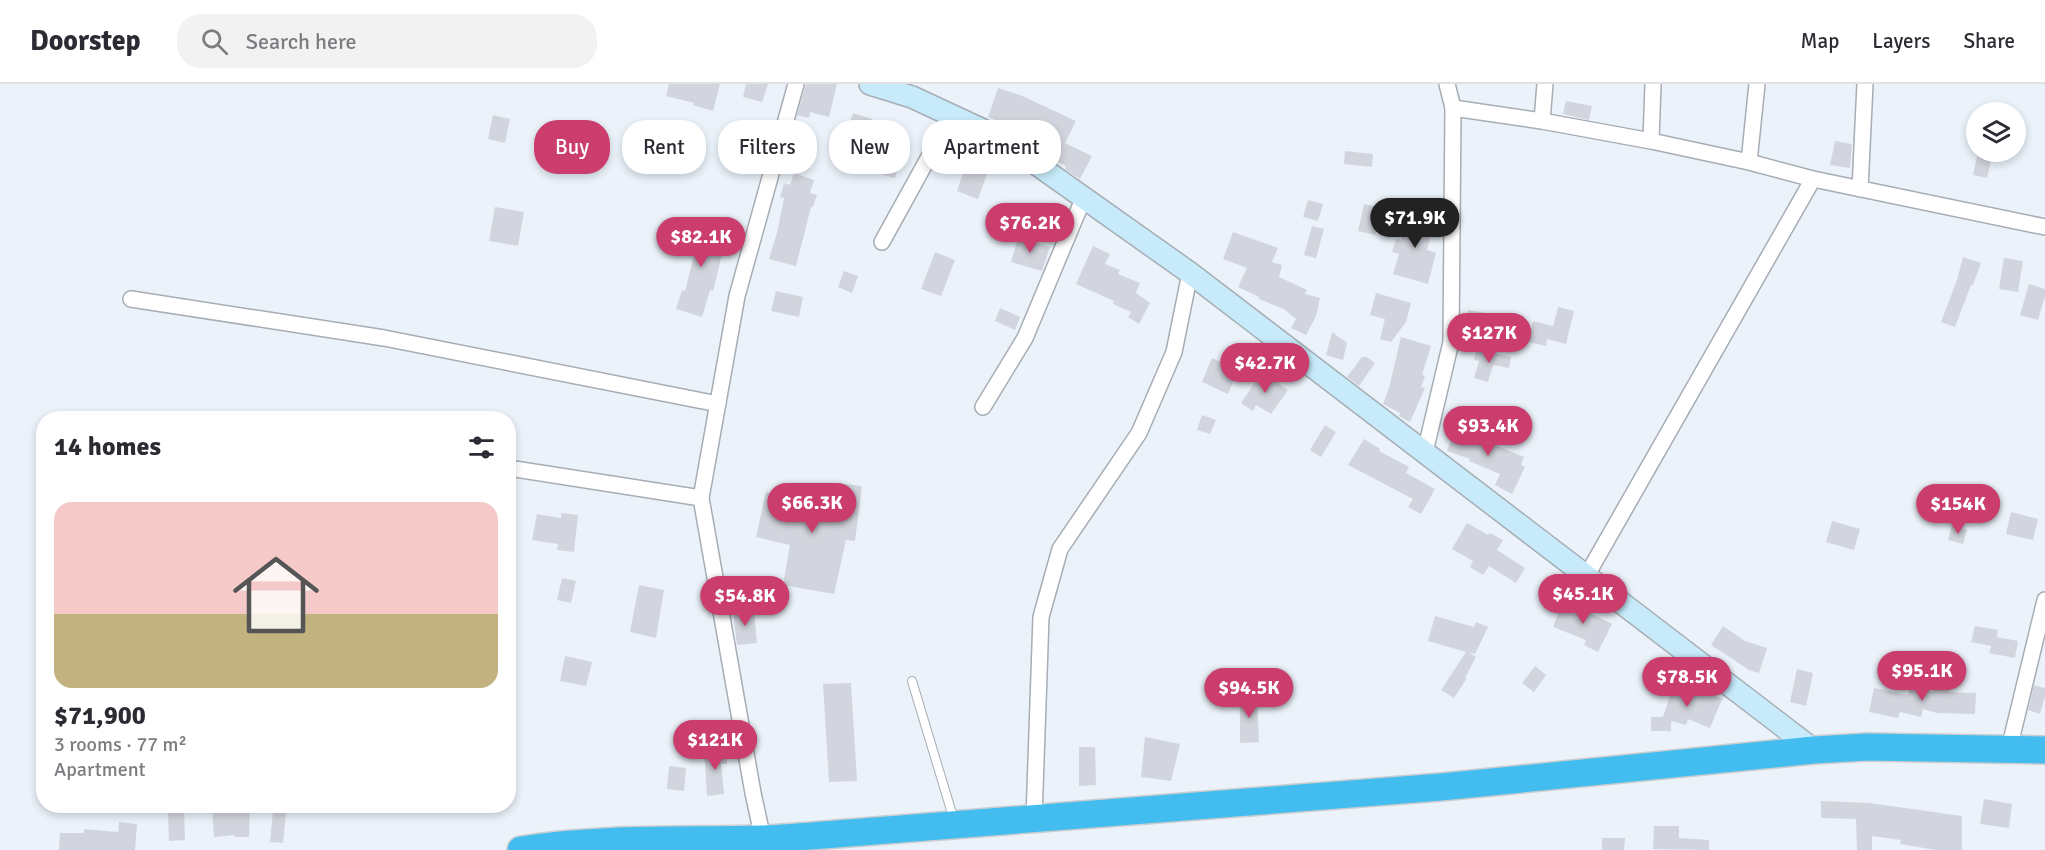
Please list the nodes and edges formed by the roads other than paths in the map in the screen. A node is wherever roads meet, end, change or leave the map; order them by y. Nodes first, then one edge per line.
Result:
1 (796, 84) edge
2 (870, 84) edge
3 (1447, 84) edge
4 (1545, 84) edge
5 (1653, 84) edge
6 (1757, 84) edge
7 (1865, 84) edge
8 (1453, 108) junction
9 (952, 116) junction
10 (1542, 121) junction
11 (1651, 141) junction
12 (1749, 162) junction
13 (1813, 179) junction
14 (1860, 189) junction
15 (1084, 197) junction
16 (2045, 226) edge
17 (882, 242) dead end
18 (1190, 273) junction
19 (131, 299) dead end
20 (718, 404) junction
21 (982, 407) dead end
22 (1425, 452) junction
23 (516, 469) edge
24 (701, 498) junction
25 (1587, 575) junction
26 (2045, 600) edge
27 (912, 681) dead end
28 (2009, 749) junction
29 (1814, 750) junction
30 (2045, 750) edge
31 (1034, 818) junction
32 (955, 825) junction
33 (763, 838) junction
34 (836, 842) edge
35 (521, 850) edge

1 - 20 street
2 - 9 street
3 - 8 street
4 - 10 street
5 - 11 street
6 - 12 street
7 - 14 street
8 - 10 street
8 - 22 street
9 - 15 street
9 - 17 street
10 - 11 street
11 - 12 street
12 - 13 street
13 - 14 street
13 - 25 street
14 - 16 street
15 - 18 street
15 - 21 street
18 - 22 street
18 - 31 street
19 - 20 street
20 - 24 street
22 - 25 street
23 - 24 street
24 - 33 street
25 - 29 street
26 - 28 street
27 - 32 lane
28 - 29 highway
28 - 30 highway
29 - 31 highway
31 - 32 highway
32 - 34 highway
33 - 34 highway
33 - 35 highway

